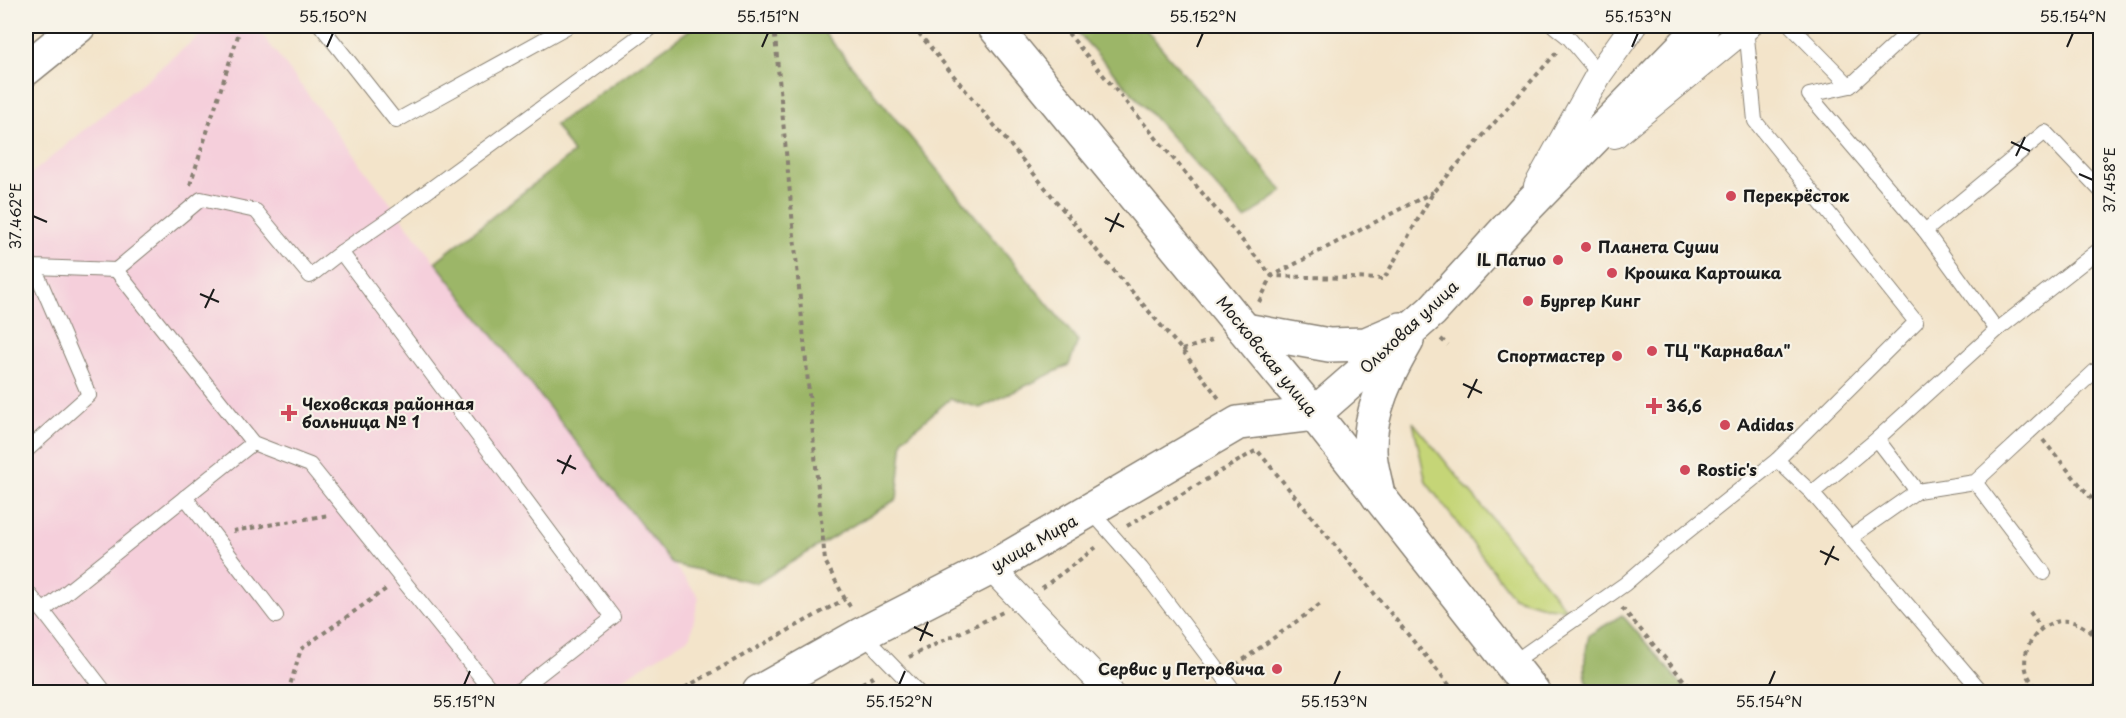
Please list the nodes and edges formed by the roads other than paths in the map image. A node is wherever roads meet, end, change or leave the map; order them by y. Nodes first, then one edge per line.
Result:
1 (79, 26) edge
2 (321, 26) edge
3 (568, 26) edge
4 (653, 26) edge
5 (994, 26) edge
6 (1554, 26) edge
7 (1633, 26) edge
8 (1703, 26) edge
9 (1747, 26) edge
10 (1791, 26) edge
11 (1915, 26) edge
12 (26, 69) edge
13 (1599, 74) junction
14 (1850, 86) junction
15 (2100, 190) edge
16 (1524, 210) junction
17 (1925, 231) junction
18 (2100, 249) edge
19 (341, 252) junction
20 (30, 264) edge
21 (116, 270) junction
22 (1419, 322) junction
23 (1245, 330) junction
24 (1997, 330) junction
25 (2099, 372) edge
26 (1314, 414) junction
27 (1877, 440) junction
28 (253, 443) junction
29 (26, 451) edge
30 (1777, 460) junction
31 (1975, 482) junction
32 (1917, 491) junction
33 (1812, 493) junction
34 (1378, 496) junction
35 (185, 497) junction
36 (1090, 510) junction
37 (1850, 538) junction
38 (991, 568) junction
39 (2044, 573) dead end
40 (26, 590) edge
41 (43, 611) junction
42 (276, 616) dead end
43 (862, 634) junction
44 (1510, 665) junction
45 (105, 693) edge
46 (494, 693) edge
47 (517, 693) edge
48 (759, 693) edge
49 (918, 693) edge
50 (1110, 693) edge
51 (1235, 693) edge
52 (1533, 693) edge
53 (1982, 693) edge

1 - 12 main road
2 - 3 lane
4 - 19 lane
5 - 23 main road, Московская улица
6 - 13 lane
7 - 13 street, Ольховая улица
8 - 16 main road, Ольховая улица
9 - 16 street, Ольховая улица
9 - 30 lane
10 - 14 lane
11 - 14 lane
13 - 16 street, Ольховая улица
14 - 17 lane
15 - 17 lane
16 - 22 main road, Ольховая улица
17 - 24 lane
18 - 24 lane
19 - 21 lane
19 - 47 lane
20 - 21 lane
20 - 29 lane
21 - 28 lane
22 - 23 main road
22 - 26 main road, Ольховая улица
22 - 34 main road
23 - 26 main road, Московская улица
24 - 27 lane
25 - 31 lane
26 - 34 main road, Московская улица
26 - 36 main road, улица Мира
27 - 32 lane
27 - 33 lane
28 - 35 lane
28 - 46 lane
30 - 33 lane
30 - 44 lane
31 - 32 lane
31 - 39 lane
32 - 37 lane
33 - 37 lane
34 - 44 main road, Московская улица
35 - 41 lane
35 - 42 lane
36 - 38 main road, улица Мира
36 - 51 lane
37 - 53 lane
38 - 43 main road, улица Мира
38 - 50 street
40 - 41 lane
41 - 45 lane
43 - 48 main road, улица Мира
43 - 49 lane
44 - 52 main road, Московская улица

